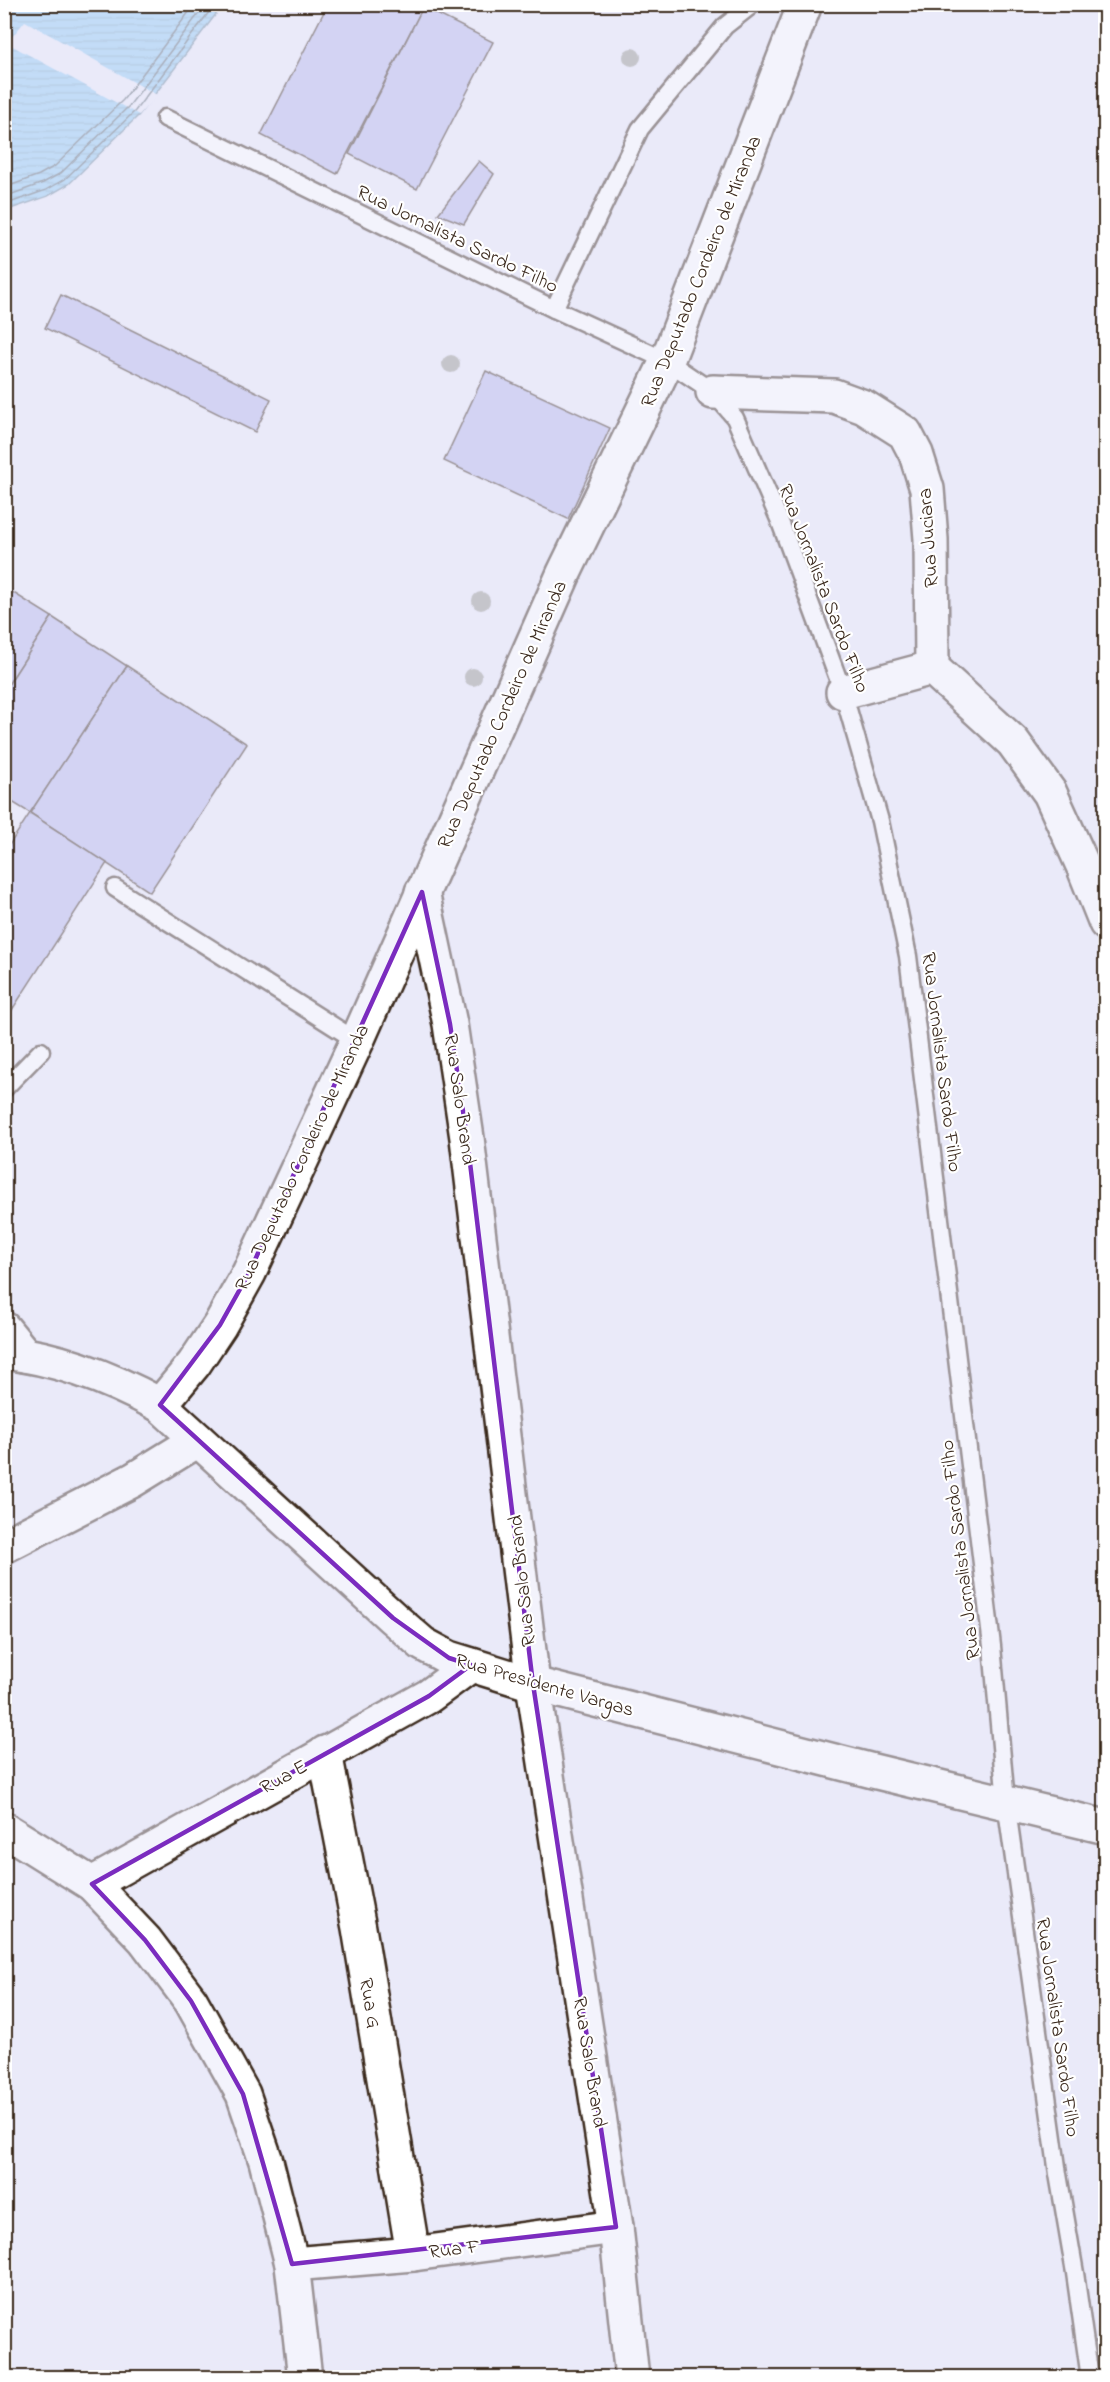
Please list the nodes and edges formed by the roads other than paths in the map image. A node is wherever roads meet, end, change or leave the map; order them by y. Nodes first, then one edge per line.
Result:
1 (753, 4) edge
2 (805, 4) edge
3 (165, 118) dead end
4 (554, 309) junction
5 (668, 361) junction
6 (713, 392) junction
7 (932, 668) junction
8 (843, 692) junction
9 (115, 888) dead end
10 (422, 892) junction
11 (1106, 923) edge
12 (357, 1041) junction
13 (41, 1052) dead end
14 (4, 1089) edge
15 (4, 1329) edge
16 (15, 1353) edge
17 (160, 1406) junction
18 (198, 1440) junction
19 (4, 1546) edge
20 (471, 1665) junction
21 (533, 1684) junction
22 (325, 1753) junction
23 (1006, 1802) junction
24 (1106, 1827) edge
25 (4, 1829) edge
26 (92, 1884) junction
27 (616, 2227) junction
28 (413, 2254) junction
29 (292, 2264) junction
30 (305, 2378) edge
31 (632, 2378) edge
32 (1090, 2378) edge

1 - 4 lane
2 - 5 street, Rua Deputado Cordeiro de Miranda
3 - 4 lane, Rua Jornalista Sardo Filho
4 - 5 lane, Rua Jornalista Sardo Filho
5 - 6 lane, Rua Jornalista Sardo Filho
5 - 10 street, Rua Deputado Cordeiro de Miranda
6 - 7 street, Rua Juciara
6 - 8 lane, Rua Jornalista Sardo Filho
7 - 8 street
7 - 11 street
8 - 23 lane, Rua Jornalista Sardo Filho
9 - 12 lane
10 - 12 street, Rua Deputado Cordeiro de Miranda
10 - 21 street, Rua Salo Brand
12 - 17 street, Rua Deputado Cordeiro de Miranda
13 - 14 lane
15 - 16 street
16 - 17 street, Rua Presidente Vargas
17 - 18 street, Rua Presidente Vargas
18 - 19 street
18 - 20 street, Rua Presidente Vargas
20 - 21 street, Rua Presidente Vargas
20 - 22 street, Rua E
21 - 23 street, Rua Presidente Vargas
21 - 27 street, Rua Salo Brand
22 - 26 street, Rua E
22 - 28 street, Rua G
23 - 24 street, Rua Presidente Vargas
23 - 32 lane, Rua Jornalista Sardo Filho
25 - 26 street
26 - 29 street
27 - 28 street, Rua F
27 - 31 street, Rua Salo Brand
28 - 29 street, Rua F
29 - 30 street

